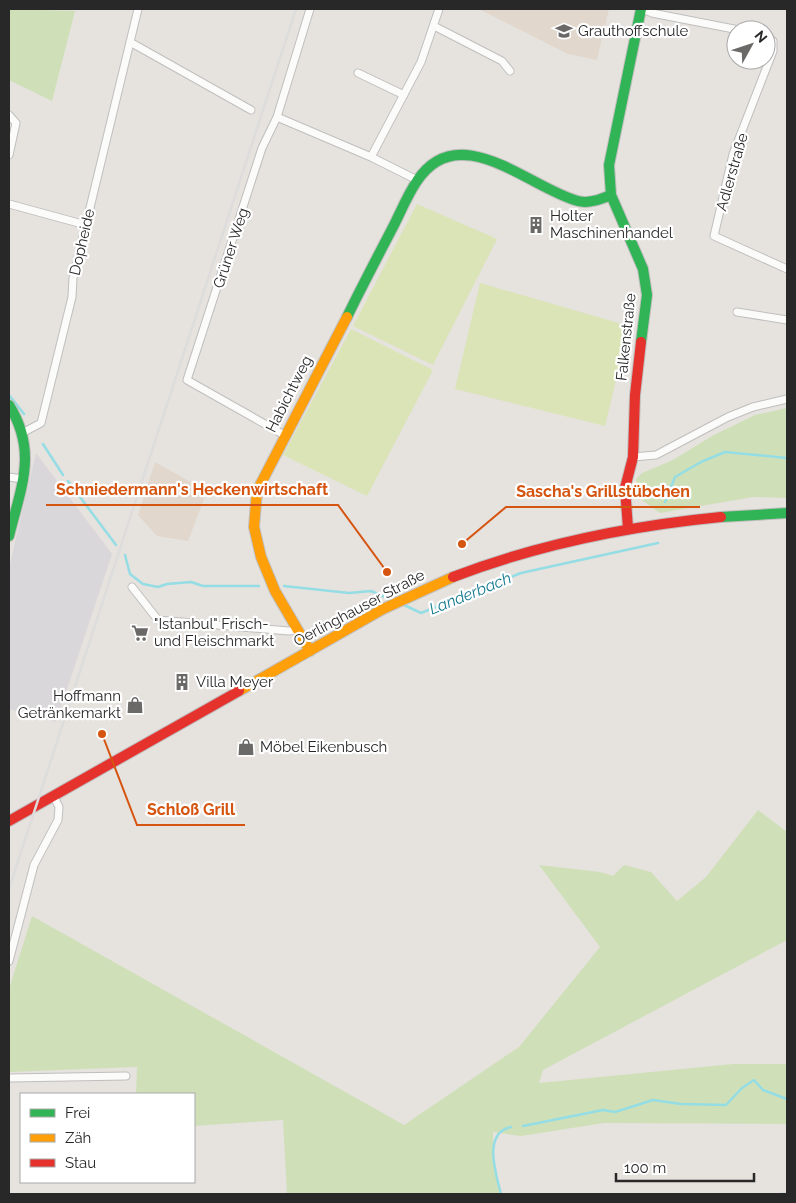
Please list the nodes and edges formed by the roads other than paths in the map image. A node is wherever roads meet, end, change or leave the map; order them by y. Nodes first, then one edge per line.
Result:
1 (138, 9) edge
2 (310, 9) edge
3 (439, 9) edge
4 (642, 9) edge
5 (434, 26) junction
6 (726, 27) edge
7 (130, 42) junction
8 (766, 70) edge
9 (510, 71) dead end
10 (358, 73) dead end
11 (404, 94) junction
12 (251, 110) dead end
13 (9, 116) edge
14 (277, 118) junction
15 (9, 155) edge
16 (372, 157) junction
17 (417, 180) junction
18 (611, 195) junction
19 (9, 204) edge
20 (86, 225) junction
21 (787, 269) edge
22 (737, 312) dead end
23 (787, 320) edge
24 (787, 399) edge
25 (9, 406) edge
26 (24, 432) junction
27 (286, 436) junction
28 (633, 457) junction
29 (9, 477) edge
30 (22, 479) junction
31 (787, 513) edge
32 (628, 528) junction
33 (9, 536) edge
34 (132, 587) dead end
35 (298, 630) junction
36 (310, 651) junction
37 (53, 796) junction
38 (9, 821) edge
39 (9, 961) edge
40 (126, 1076) dead end
41 (9, 1078) edge

1 - 7 street, Dopheide
2 - 14 street, Grüner Weg
3 - 5 street
4 - 6 street
4 - 18 street, Falkenstraße
5 - 9 street
5 - 11 street
7 - 12 street
7 - 20 street, Dopheide
8 - 21 street, Adlerstraße
10 - 11 street
11 - 16 street
13 - 15 street
14 - 16 street
14 - 27 street, Grüner Weg
16 - 17 street
17 - 18 street, Habichtweg
17 - 27 street, Habichtweg
18 - 28 street, Falkenstraße
19 - 20 street
20 - 26 street, Dopheide
22 - 23 street
24 - 28 street
25 - 26 street
26 - 30 street
27 - 35 street, Habichtweg
28 - 32 street, Falkenstraße
29 - 30 street
30 - 33 street
31 - 32 street, Oerlinghauser Straße
32 - 36 street, Oerlinghauser Straße
34 - 35 street
35 - 36 street, Habichtweg
36 - 37 street, Oerlinghauser Straße
37 - 38 street, Oerlinghauser Straße
37 - 39 street
40 - 41 street

